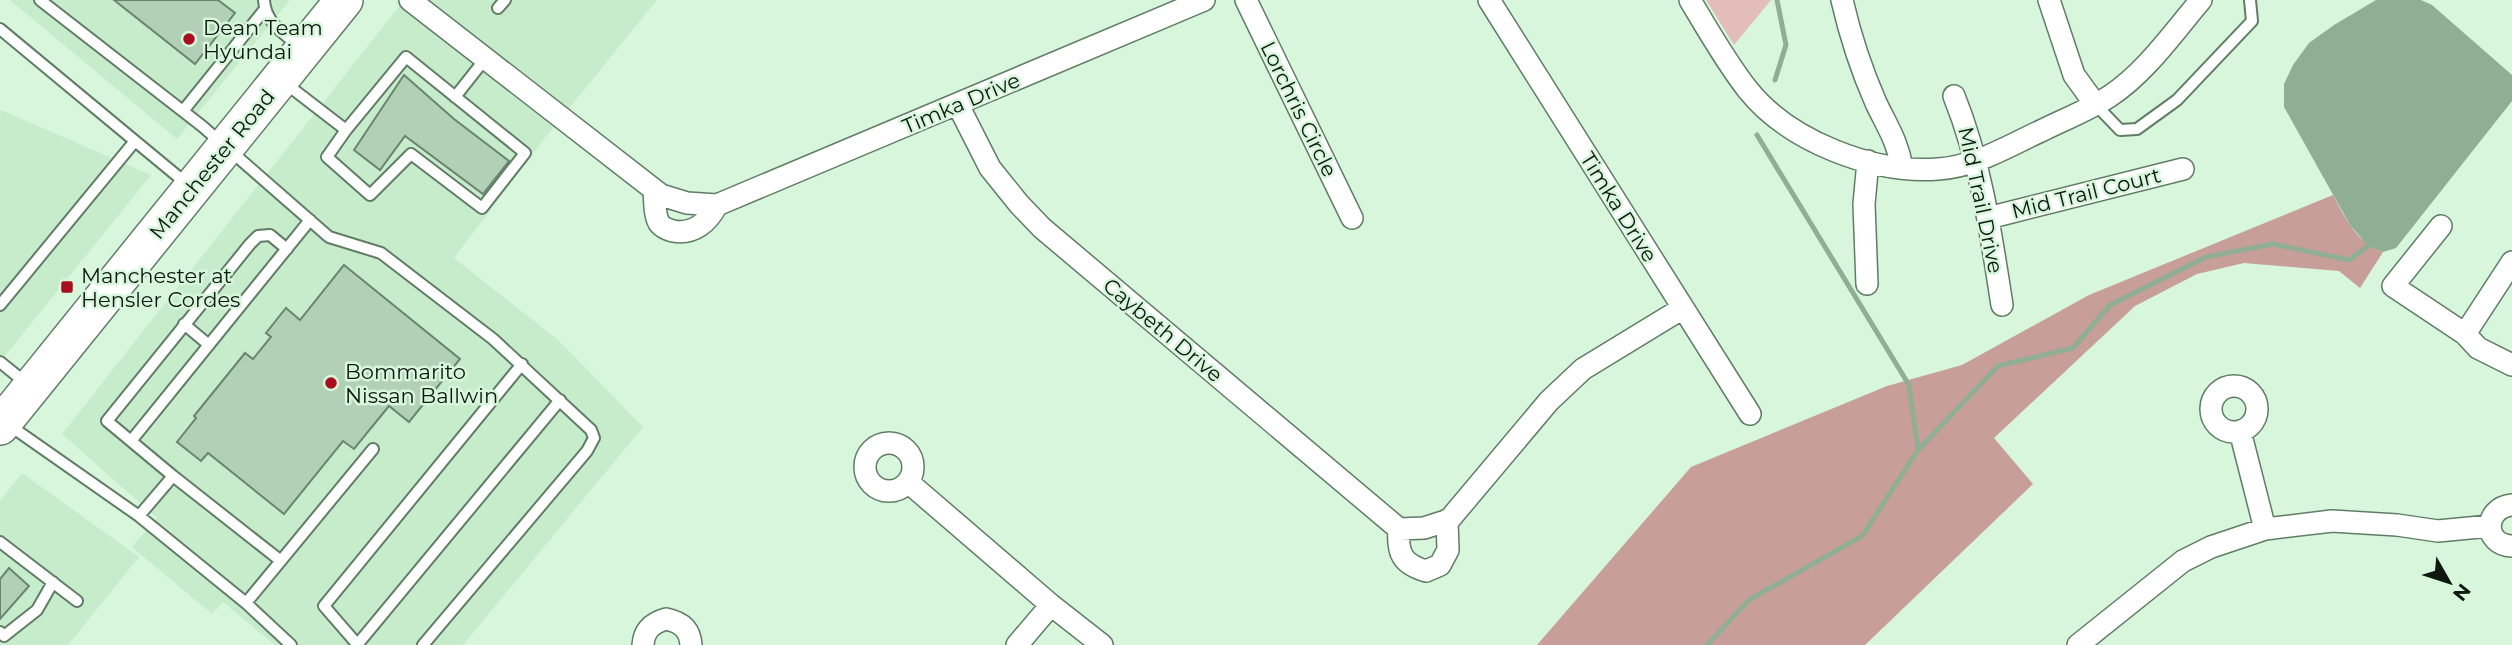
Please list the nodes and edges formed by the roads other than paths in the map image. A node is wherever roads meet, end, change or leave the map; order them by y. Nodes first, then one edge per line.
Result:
1 (40, 0) edge
2 (344, 0) edge
3 (410, 0) edge
4 (1204, 0) edge
5 (1246, 0) edge
6 (1489, 0) edge
7 (1690, 0) edge
8 (1842, 0) edge
9 (2049, 0) edge
10 (2201, 0) edge
11 (2250, 0) edge
12 (264, 5) edge
13 (0, 29) edge
14 (303, 50) junction
15 (485, 59) junction
16 (280, 79) junction
17 (1954, 96) dead end
18 (455, 97) junction
19 (2095, 104) junction
20 (958, 105) junction
21 (183, 111) junction
22 (346, 130) junction
23 (135, 141) junction
24 (226, 147) junction
25 (1868, 161) junction
26 (1975, 161) junction
27 (1902, 168) junction
28 (2183, 169) dead end
29 (192, 188) junction
30 (654, 190) junction
31 (717, 205) junction
32 (1352, 218) dead end
33 (1988, 218) junction
34 (310, 220) junction
35 (2441, 226) dead end
36 (287, 249) junction
37 (2512, 262) edge
38 (1867, 284) dead end
39 (0, 304) edge
40 (2002, 305) dead end
41 (1683, 308) junction
42 (184, 324) junction
43 (2465, 334) junction
44 (209, 345) junction
45 (0, 362) edge
46 (522, 364) junction
47 (2512, 365) edge
48 (31, 387) junction
49 (560, 400) junction
50 (1750, 414) dead end
51 (2, 424) edge
52 (2240, 432) dead end
53 (131, 441) junction
54 (373, 449) dead end
55 (173, 476) junction
56 (908, 482) dead end
57 (2512, 505) edge
58 (139, 516) junction
59 (1447, 520) junction
60 (2490, 526) junction
61 (1399, 529) junction
62 (2265, 529) junction
63 (0, 542) edge
64 (2512, 546) edge
65 (281, 561) junction
66 (53, 582) junction
67 (77, 601) dead end
68 (246, 603) junction
69 (1051, 605) junction
70 (0, 632) edge
71 (291, 645) edge
72 (357, 645) edge
73 (423, 645) edge
74 (643, 645) edge
75 (691, 645) edge
76 (1017, 645) edge
77 (1102, 645) edge
78 (2078, 645) edge

1 - 21 lane
2 - 14 highway, Manchester Road
3 - 15 street, Timka Drive
4 - 20 street, Timka Drive
5 - 32 street, Lorchris Circle
6 - 41 street, Timka Drive
7 - 25 street
8 - 27 street
9 - 19 street
10 - 19 street
11 - 19 lane
12 - 14 lane
12 - 21 lane
13 - 23 lane
14 - 16 highway, Manchester Road
15 - 18 lane
15 - 30 street, Timka Drive
16 - 22 lane
16 - 24 highway, Manchester Road
17 - 26 street, Mid Trail Drive
18 - 22 lane
18 - 22 lane
19 - 26 street
20 - 31 street, Timka Drive
20 - 61 street, Caybeth Drive
21 - 24 lane
23 - 29 lane
23 - 39 lane
24 - 29 highway, Manchester Road
24 - 34 lane
25 - 27 street
25 - 38 street
26 - 27 street
26 - 33 street, Mid Trail Drive
28 - 33 street, Mid Trail Court
29 - 48 highway, Manchester Road
30 - 31 street, Timka Drive
30 - 31 street, Timka Drive
33 - 40 street, Mid Trail Drive
34 - 36 lane
34 - 46 lane
35 - 43 street
36 - 42 lane
36 - 44 lane
37 - 43 street
41 - 50 street, Timka Drive
41 - 59 street
42 - 44 lane
42 - 53 lane
43 - 47 street
44 - 53 lane
45 - 48 lane
46 - 49 lane
46 - 72 lane
48 - 51 highway, Manchester Road
49 - 72 lane
49 - 73 lane
51 - 58 lane
52 - 62 street
53 - 55 lane
54 - 65 lane
55 - 58 lane
55 - 65 lane
56 - 69 street
57 - 60 street
58 - 68 lane
59 - 61 street
59 - 61 street
60 - 62 street
60 - 64 street
62 - 78 street
63 - 66 lane
65 - 68 lane
66 - 67 lane
66 - 70 lane
68 - 71 lane
69 - 76 street
69 - 77 street
74 - 75 street

